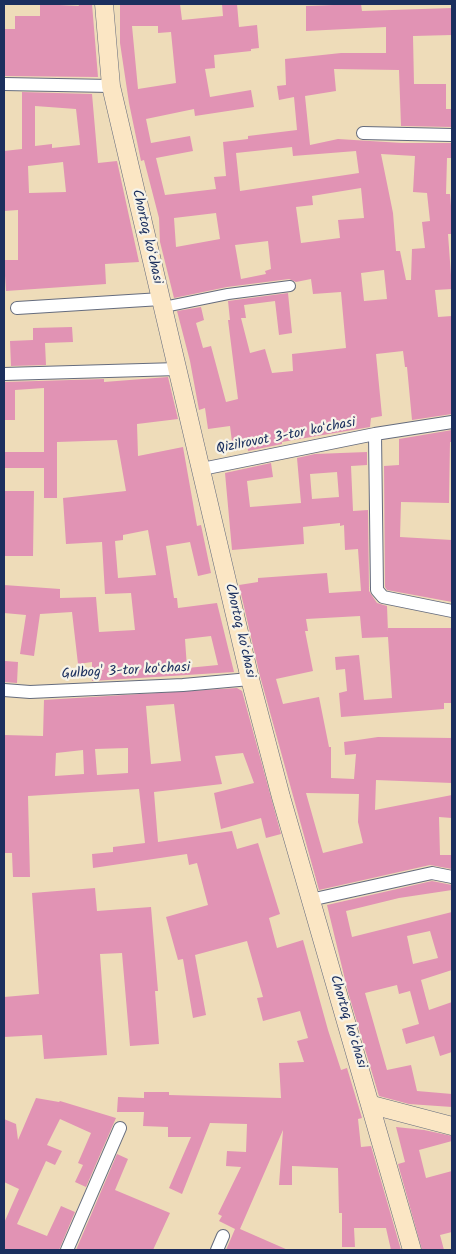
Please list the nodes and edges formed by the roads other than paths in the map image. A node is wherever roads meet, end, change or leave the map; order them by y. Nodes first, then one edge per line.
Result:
1 (104, 4) edge
2 (4, 84) edge
3 (111, 86) junction
4 (363, 133) dead end
5 (452, 135) edge
6 (290, 286) dead end
7 (162, 303) junction
8 (17, 308) dead end
9 (178, 369) junction
10 (4, 374) edge
11 (452, 422) edge
12 (375, 434) junction
13 (202, 468) junction
14 (452, 611) edge
15 (250, 679) junction
16 (4, 690) edge
17 (452, 877) edge
18 (310, 900) junction
19 (372, 1106) junction
20 (452, 1126) edge
21 (120, 1128) dead end
22 (223, 1236) dead end
23 (66, 1250) edge
24 (217, 1250) edge
25 (412, 1250) edge

1 - 3 main road, Chortoq koʻchasi
2 - 3 street
3 - 7 main road, Chortoq koʻchasi
4 - 5 street
6 - 7 street
7 - 8 street
7 - 9 main road, Chortoq koʻchasi
9 - 10 street
9 - 13 main road, Chortoq koʻchasi
11 - 12 street, Qizilrovot 3-tor koʻchasi
12 - 13 street, Qizilrovot 3-tor koʻchasi
12 - 14 street, Qizilrovot 3-tor koʻchasi
13 - 15 main road, Chortoq koʻchasi
15 - 16 street, Gulbog' 3-tor koʻchasi
15 - 18 main road, Chortoq koʻchasi
17 - 18 street
18 - 19 main road, Chortoq koʻchasi
19 - 20 main road
19 - 25 main road, Chortoq koʻchasi
21 - 23 street
22 - 24 street

